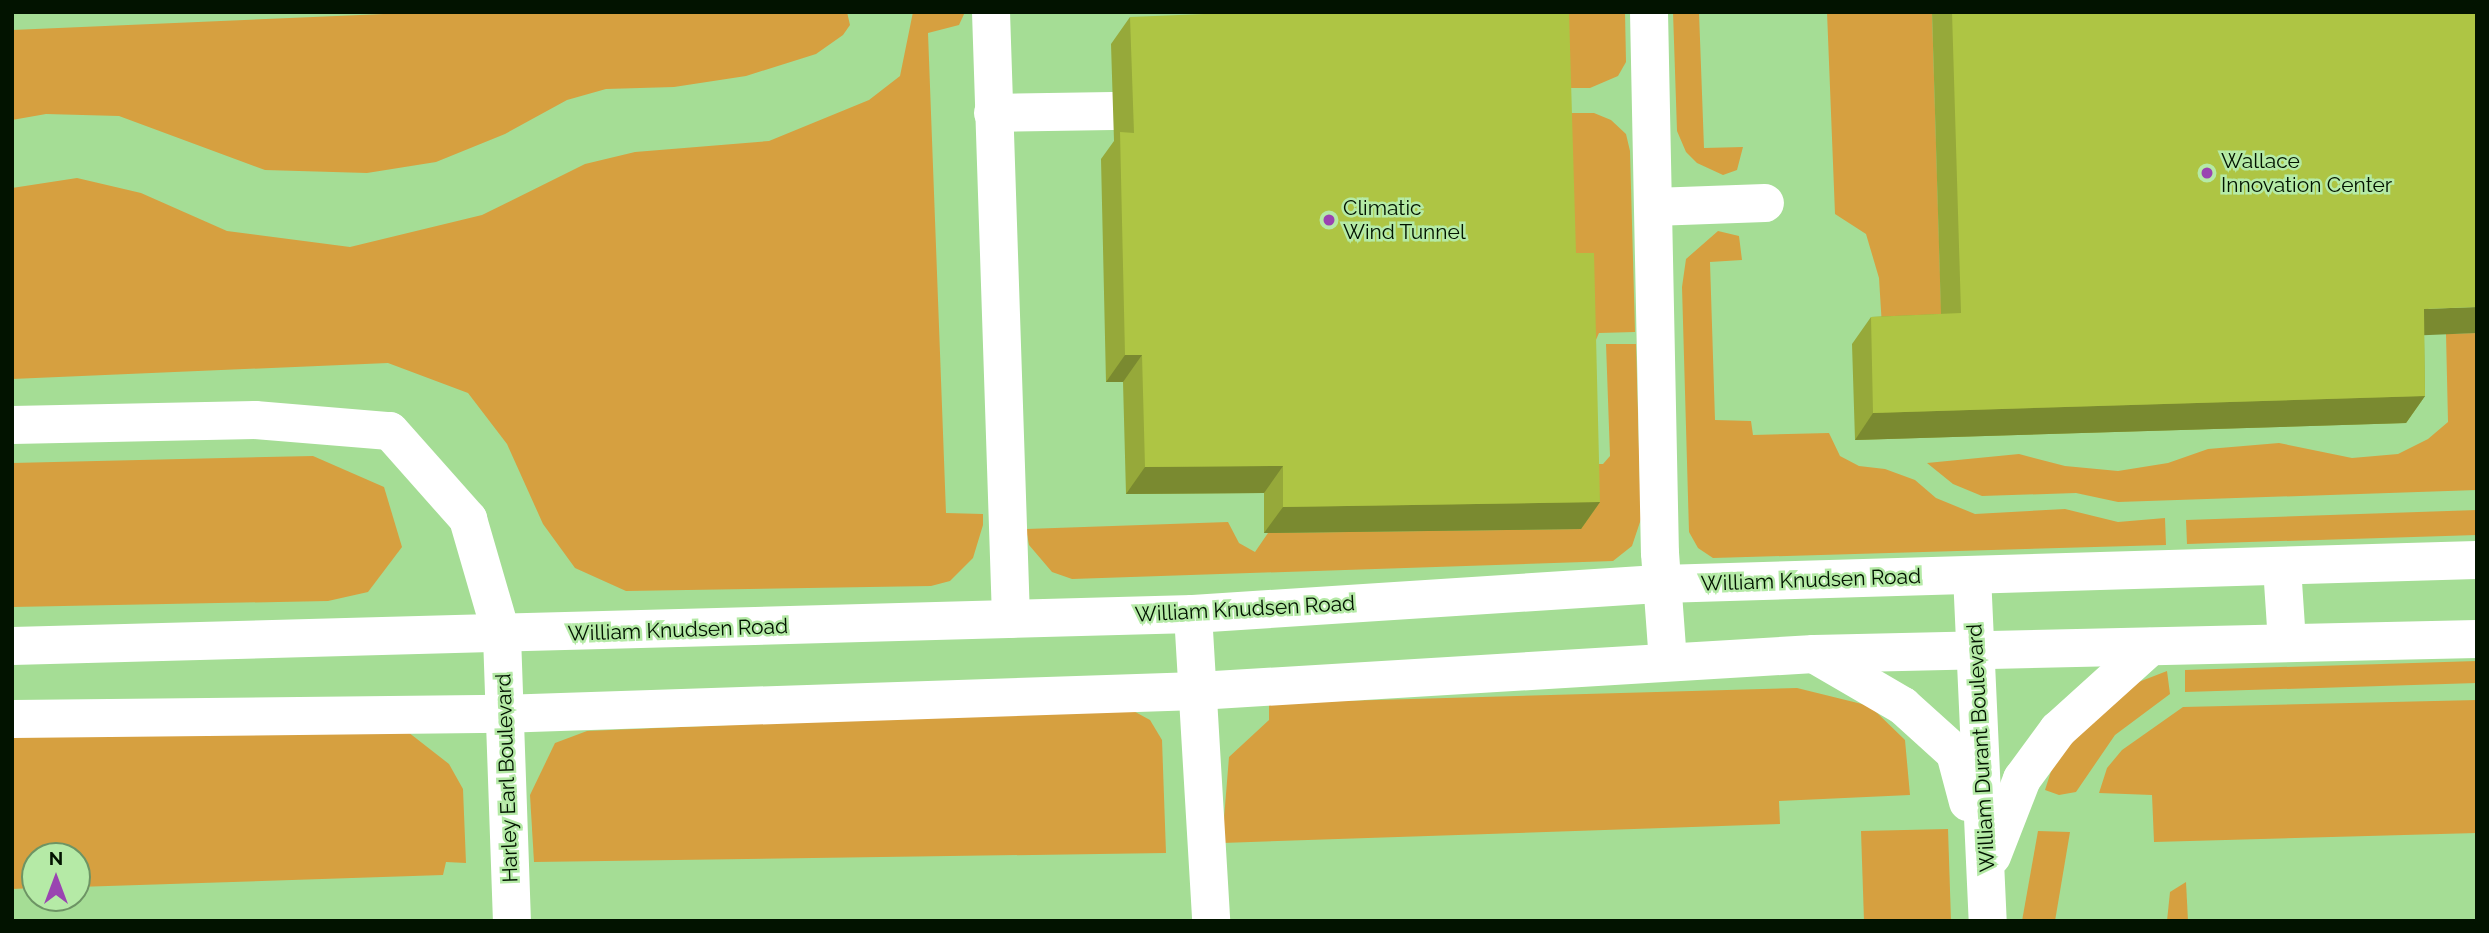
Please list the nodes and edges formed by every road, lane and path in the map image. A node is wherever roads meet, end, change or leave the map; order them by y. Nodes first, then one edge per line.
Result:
1 (991, 12) edge
2 (1649, 12) edge
3 (1113, 111) dead end
4 (993, 113) junction
5 (1765, 203) dead end
6 (1653, 207) junction
7 (12, 425) edge
8 (2477, 561) edge
9 (2282, 567) junction
10 (1972, 575) junction
11 (1662, 584) junction
12 (1192, 614) junction
13 (1011, 619) junction
14 (502, 636) junction
15 (2477, 639) edge
16 (2287, 643) junction
17 (12, 646) edge
18 (2150, 647) junction
19 (1978, 651) junction
20 (1814, 654) junction
21 (1668, 663) junction
22 (1198, 691) junction
23 (503, 714) junction
24 (12, 719) edge
25 (1986, 871) junction
26 (512, 921) edge
27 (1211, 921) edge
28 (1987, 921) edge

1 - 4 lane
2 - 6 lane
3 - 4 lane
4 - 13 lane
5 - 6 lane
6 - 11 lane
7 - 14 lane, Harley Earl Boulevard
8 - 9 lane, William Knudsen Road
9 - 10 lane, William Knudsen Road
9 - 16 lane
10 - 11 lane, William Knudsen Road
10 - 19 lane, William Durant Boulevard
11 - 12 lane, William Knudsen Road
11 - 21 lane
12 - 13 lane, William Knudsen Road
12 - 22 lane
13 - 14 lane, William Knudsen Road
14 - 17 lane, William Knudsen Road
14 - 23 lane, Harley Earl Boulevard
15 - 16 lane
16 - 18 lane
18 - 19 lane
18 - 25 lane
19 - 20 lane
19 - 25 lane, William Durant Boulevard
20 - 21 lane
20 - 25 lane
21 - 22 lane
22 - 23 lane
22 - 27 lane
23 - 24 lane
23 - 26 lane, Harley Earl Boulevard
25 - 28 lane, William Durant Boulevard

